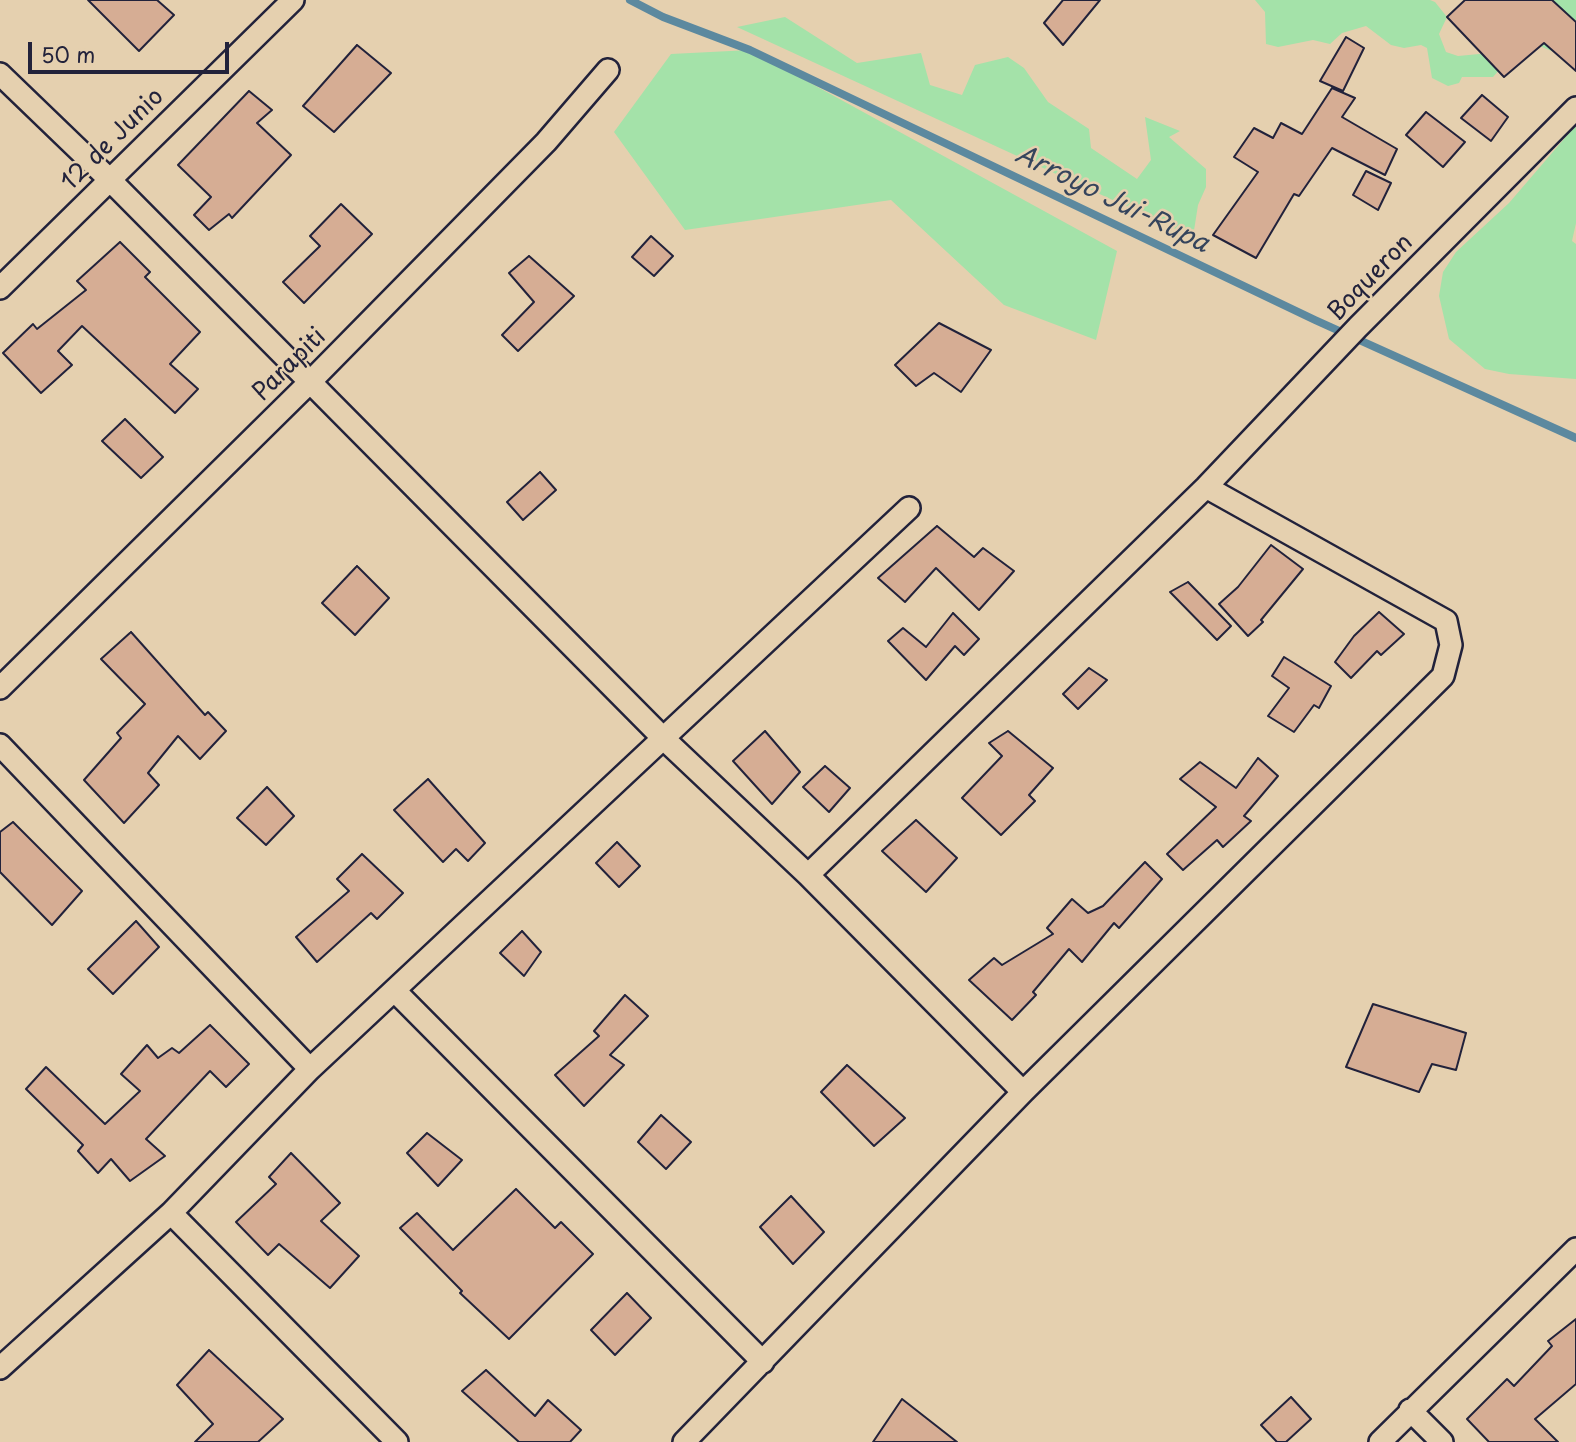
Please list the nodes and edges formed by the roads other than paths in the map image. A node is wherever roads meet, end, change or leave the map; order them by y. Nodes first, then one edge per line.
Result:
1 (293, 0) edge
2 (608, 70) dead end
3 (0, 75) edge
4 (1576, 108) edge
5 (110, 180) junction
6 (0, 288) edge
7 (311, 381) junction
8 (1206, 487) junction
9 (909, 508) dead end
10 (0, 688) edge
11 (663, 738) junction
12 (0, 745) edge
13 (808, 875) junction
14 (395, 991) junction
15 (310, 1069) junction
16 (1023, 1092) junction
17 (171, 1213) junction
18 (1576, 1249) edge
19 (763, 1362) junction
20 (0, 1368) edge
21 (1410, 1410) junction
22 (397, 1442) edge
23 (684, 1442) edge
24 (1381, 1442) edge
25 (1442, 1442) edge

1 - 5 street, 12 de Junio
2 - 7 street, Parapiti
3 - 5 street
4 - 8 street, Boqueron
5 - 6 street, 12 de Junio
5 - 7 street
7 - 10 street, Parapiti
7 - 11 street
8 - 13 street, Boqueron
8 - 16 street
9 - 11 street
11 - 13 street
11 - 14 street
12 - 15 street
13 - 16 street
14 - 15 street
14 - 19 street
15 - 17 street
16 - 19 street
17 - 20 street
17 - 22 street
18 - 21 street
19 - 23 street
21 - 24 street
21 - 25 street

